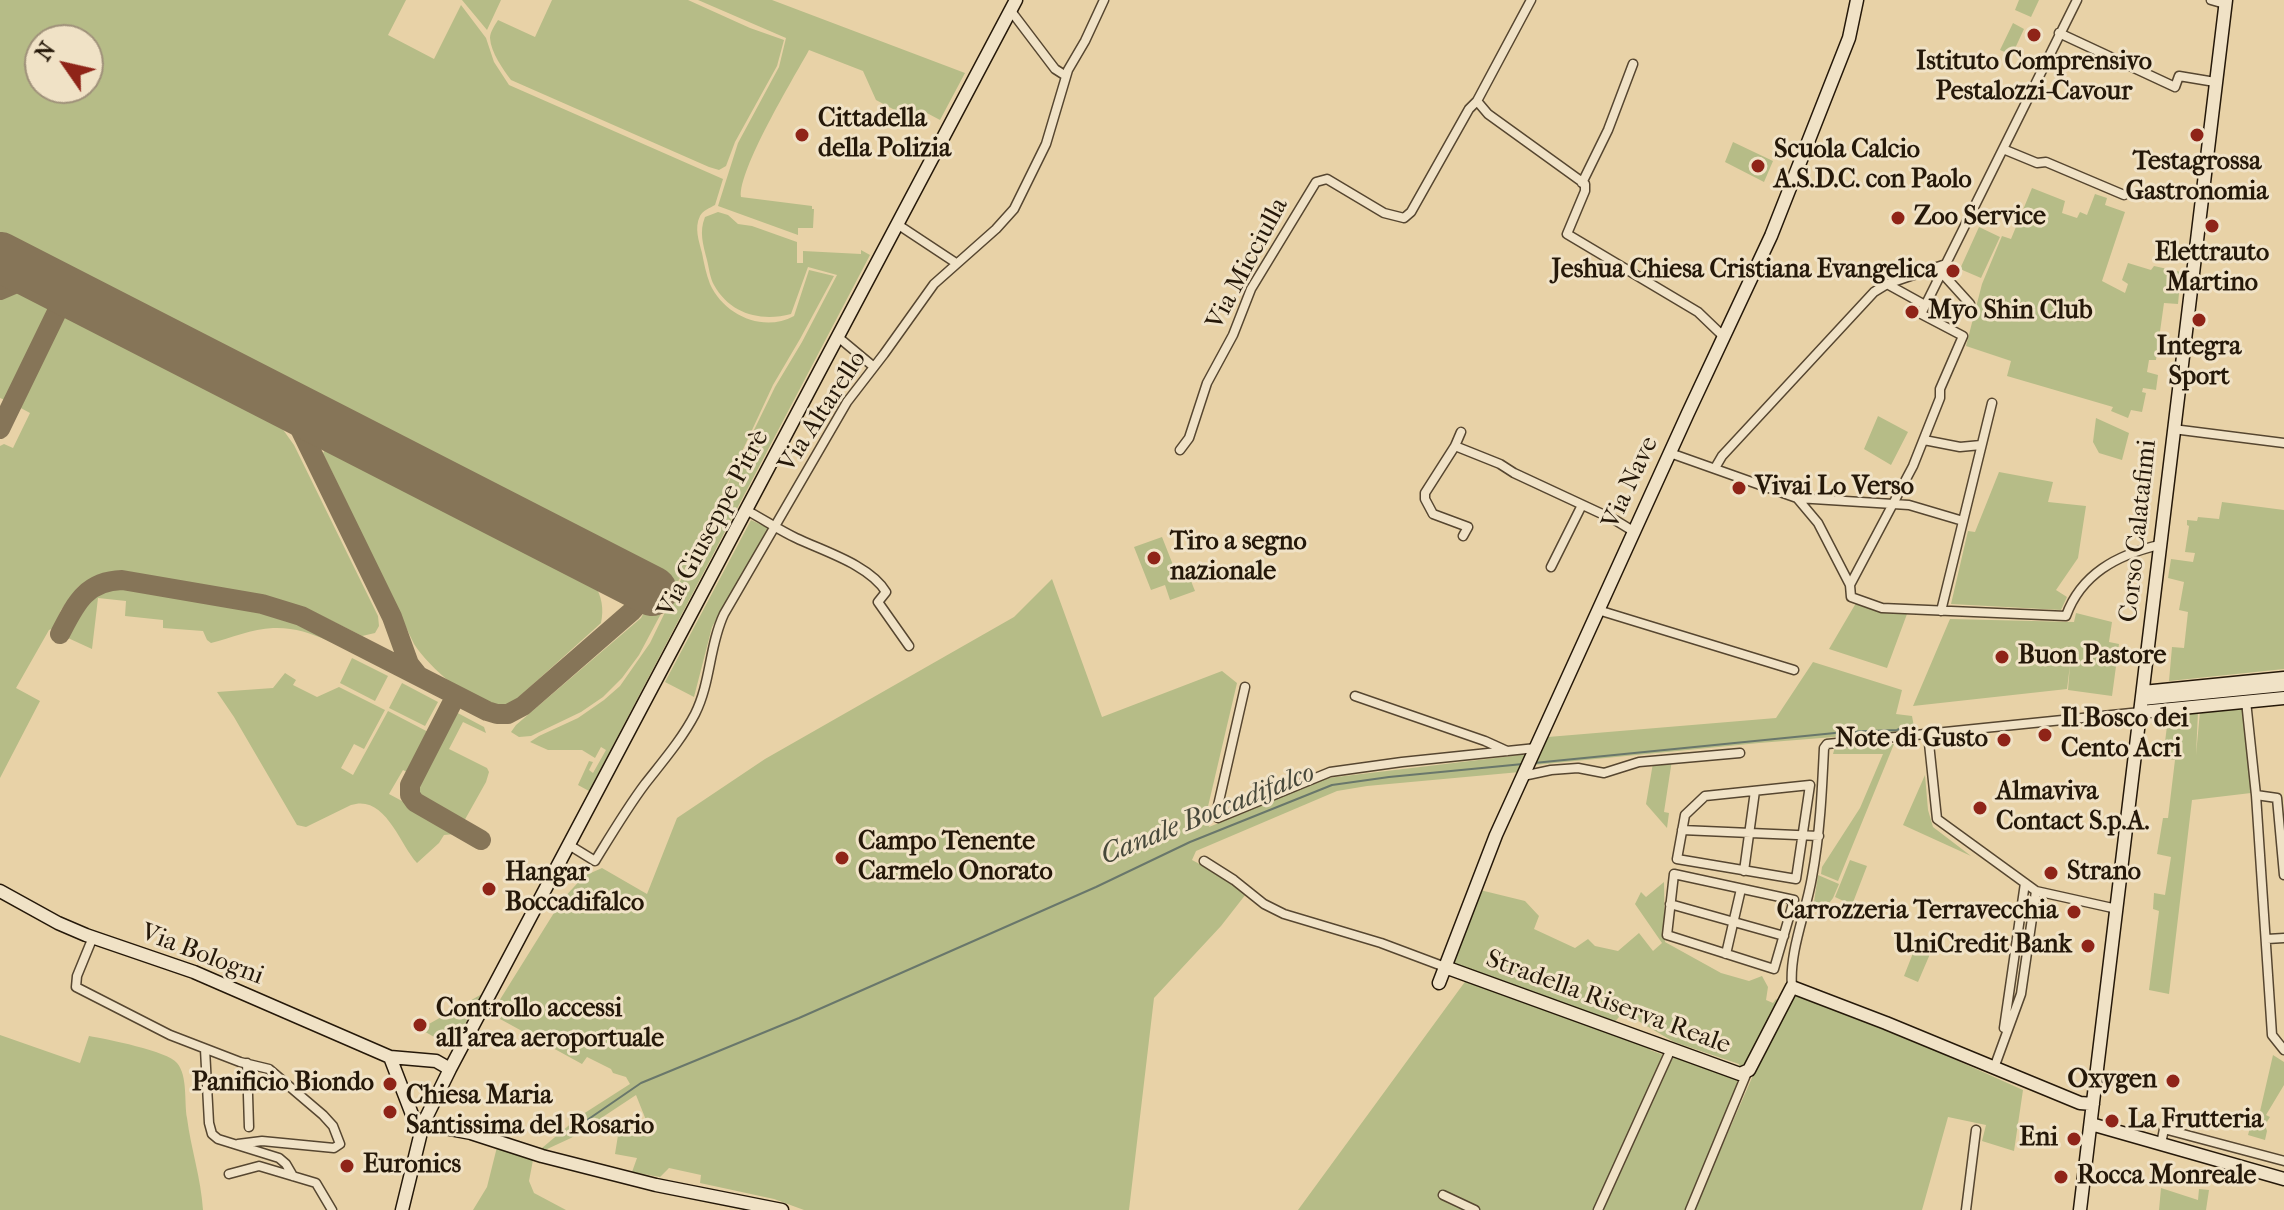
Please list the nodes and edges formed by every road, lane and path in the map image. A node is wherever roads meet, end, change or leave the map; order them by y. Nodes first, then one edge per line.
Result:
1 (1104, 0) edge
2 (1531, 0) edge
3 (1857, 0) edge
4 (2077, 0) edge
5 (2211, 0) edge
6 (2225, 2) edge
7 (1013, 5) edge
8 (2059, 33) junction
9 (1633, 64) dead end
10 (1066, 76) junction
11 (2215, 82) junction
12 (1477, 101) junction
13 (2003, 149) junction
14 (1582, 183) junction
15 (2124, 195) dead end
16 (897, 224) junction
17 (956, 263) junction
18 (1944, 268) junction
19 (1887, 284) junction
20 (1970, 304) dead end
21 (1925, 305) junction
22 (1723, 336) junction
23 (838, 337) junction
24 (874, 367) junction
25 (1992, 403) dead end
26 (2173, 429) junction
27 (1461, 432) dead end
28 (1924, 440) junction
29 (2284, 443) edge
30 (1981, 445) junction
31 (1455, 446) junction
32 (1180, 450) dead end
33 (1670, 453) junction
34 (1715, 468) junction
35 (1797, 498) junction
36 (1582, 505) junction
37 (1893, 505) junction
38 (746, 510) junction
39 (1963, 521) junction
40 (776, 526) junction
41 (1633, 531) junction
42 (1463, 536) dead end
43 (2159, 545) junction
44 (1551, 567) dead end
45 (1850, 585) junction
46 (1598, 610) junction
47 (1941, 611) junction
48 (909, 646) dead end
49 (1794, 670) dead end
50 (2284, 678) edge
51 (1245, 687) dead end
52 (2284, 687) edge
53 (1355, 696) dead end
54 (2284, 698) edge
55 (2142, 701) junction
56 (2246, 701) junction
57 (1928, 734) junction
58 (1507, 752) junction
59 (1535, 752) junction
60 (1740, 753) dead end
61 (1524, 774) junction
62 (1755, 791) junction
63 (2256, 795) junction
64 (1682, 830) junction
65 (1749, 833) junction
66 (1803, 835) junction
67 (1819, 836) junction
68 (569, 845) junction
69 (1204, 861) dead end
70 (1744, 871) junction
71 (2284, 875) edge
72 (2025, 883) junction
73 (1741, 889) junction
74 (0, 891) edge
75 (2036, 891) junction
76 (1670, 904) junction
77 (2117, 909) junction
78 (1734, 922) junction
79 (93, 937) junction
80 (2284, 938) edge
81 (1783, 939) junction
82 (2267, 939) junction
83 (1797, 944) junction
84 (1726, 954) junction
85 (1445, 967) junction
86 (1439, 983) dead end
87 (1792, 987) junction
88 (2002, 1045) junction
89 (205, 1049) junction
90 (1671, 1049) junction
91 (2284, 1050) edge
92 (390, 1057) junction
93 (247, 1063) junction
94 (1994, 1068) junction
95 (450, 1069) junction
96 (1749, 1070) junction
97 (2093, 1104) junction
98 (423, 1124) junction
99 (2091, 1124) junction
100 (249, 1127) dead end
101 (1976, 1130) dead end
102 (238, 1144) junction
103 (2161, 1144) junction
104 (2237, 1148) junction
105 (2284, 1161) edge
106 (2232, 1164) junction
107 (229, 1174) dead end
108 (293, 1176) junction
109 (2284, 1179) edge
110 (1443, 1195) dead end
111 (332, 1210) edge
112 (402, 1210) edge
113 (782, 1210) edge
114 (1475, 1210) edge
115 (1598, 1210) edge
116 (1690, 1210) edge
117 (1966, 1210) edge
118 (2080, 1210) edge

1 - 10 street, Via Altarello
2 - 12 street, Via Micciulla
3 - 22 street, Via Nave
4 - 8 street
5 - 6 street
6 - 11 street, Corso Calatafimi
7 - 10 street
7 - 16 street, Via Giuseppe Pitrè
8 - 11 street
8 - 13 street
9 - 14 street
10 - 17 street, Via Altarello
11 - 26 street, Corso Calatafimi
12 - 14 street
12 - 32 street, Via Micciulla
13 - 15 street
13 - 18 street
14 - 22 street
16 - 17 street
16 - 23 street, Via Giuseppe Pitrè
17 - 24 street, Via Altarello
18 - 19 street
18 - 20 street
18 - 21 street
19 - 21 street
19 - 34 street
21 - 28 street
22 - 33 street, Via Nave
23 - 24 street
23 - 38 street, Via Giuseppe Pitrè
24 - 40 street, Via Altarello
25 - 30 street
26 - 29 street
26 - 43 street, Corso Calatafimi
27 - 31 street
28 - 30 street
28 - 37 street
30 - 39 street
31 - 36 street
31 - 42 street
33 - 34 street
33 - 41 street, Via Nave
34 - 35 street
35 - 37 street
35 - 45 street
36 - 41 street
36 - 44 street
37 - 39 street
37 - 45 street
38 - 40 street
38 - 68 street, Via Giuseppe Pitrè
39 - 47 street
40 - 48 street
40 - 68 street, Via Altarello
41 - 46 street, Via Nave
43 - 47 street
43 - 55 street, Corso Calatafimi
45 - 47 street
46 - 49 street
46 - 59 street, Via Nave
50 - 55 street
51 - 58 street
52 - 55 street
53 - 58 street
54 - 56 street
55 - 56 street
55 - 57 street
55 - 77 street, Corso Calatafimi
56 - 63 street
57 - 67 street
57 - 72 street
58 - 59 street
59 - 61 street, Via Nave
60 - 61 street
61 - 85 street, Via Nave
62 - 64 street
62 - 65 street
62 - 66 street
63 - 71 street
63 - 82 street
64 - 65 street
64 - 70 street
65 - 66 street
65 - 70 street
66 - 67 street
66 - 70 street
67 - 83 street
68 - 95 street, Via Giuseppe Pitrè
69 - 85 street, Stradella Riserva Reale
72 - 75 street
72 - 88 street
73 - 76 street
73 - 78 street
73 - 81 street
74 - 79 street, Via Bologni
75 - 77 street
75 - 88 street
76 - 78 street
76 - 84 street
77 - 97 street, Corso Calatafimi
78 - 81 street
78 - 84 street
79 - 89 street
79 - 92 street, Via Bologni
80 - 82 street
81 - 83 street
81 - 84 street
82 - 91 street
83 - 87 street
85 - 86 street, Via Nave
85 - 90 street, Stradella Riserva Reale
87 - 94 street
87 - 96 street, Stradella Riserva Reale
88 - 94 street
89 - 93 street
89 - 102 street
90 - 96 street, Stradella Riserva Reale
90 - 115 street
92 - 95 street, Via Bologni
92 - 98 street
93 - 100 street
93 - 102 street
94 - 97 street
95 - 98 street, Via Giuseppe Pitrè
96 - 116 street
97 - 99 street, Corso Calatafimi
98 - 112 street, Via Giuseppe Pitrè
98 - 113 street
99 - 103 street
99 - 118 street, Corso Calatafimi
101 - 117 street
102 - 108 street
103 - 104 street
103 - 106 street
104 - 105 street
104 - 106 street
106 - 109 street
107 - 108 street
108 - 111 street
110 - 114 street

